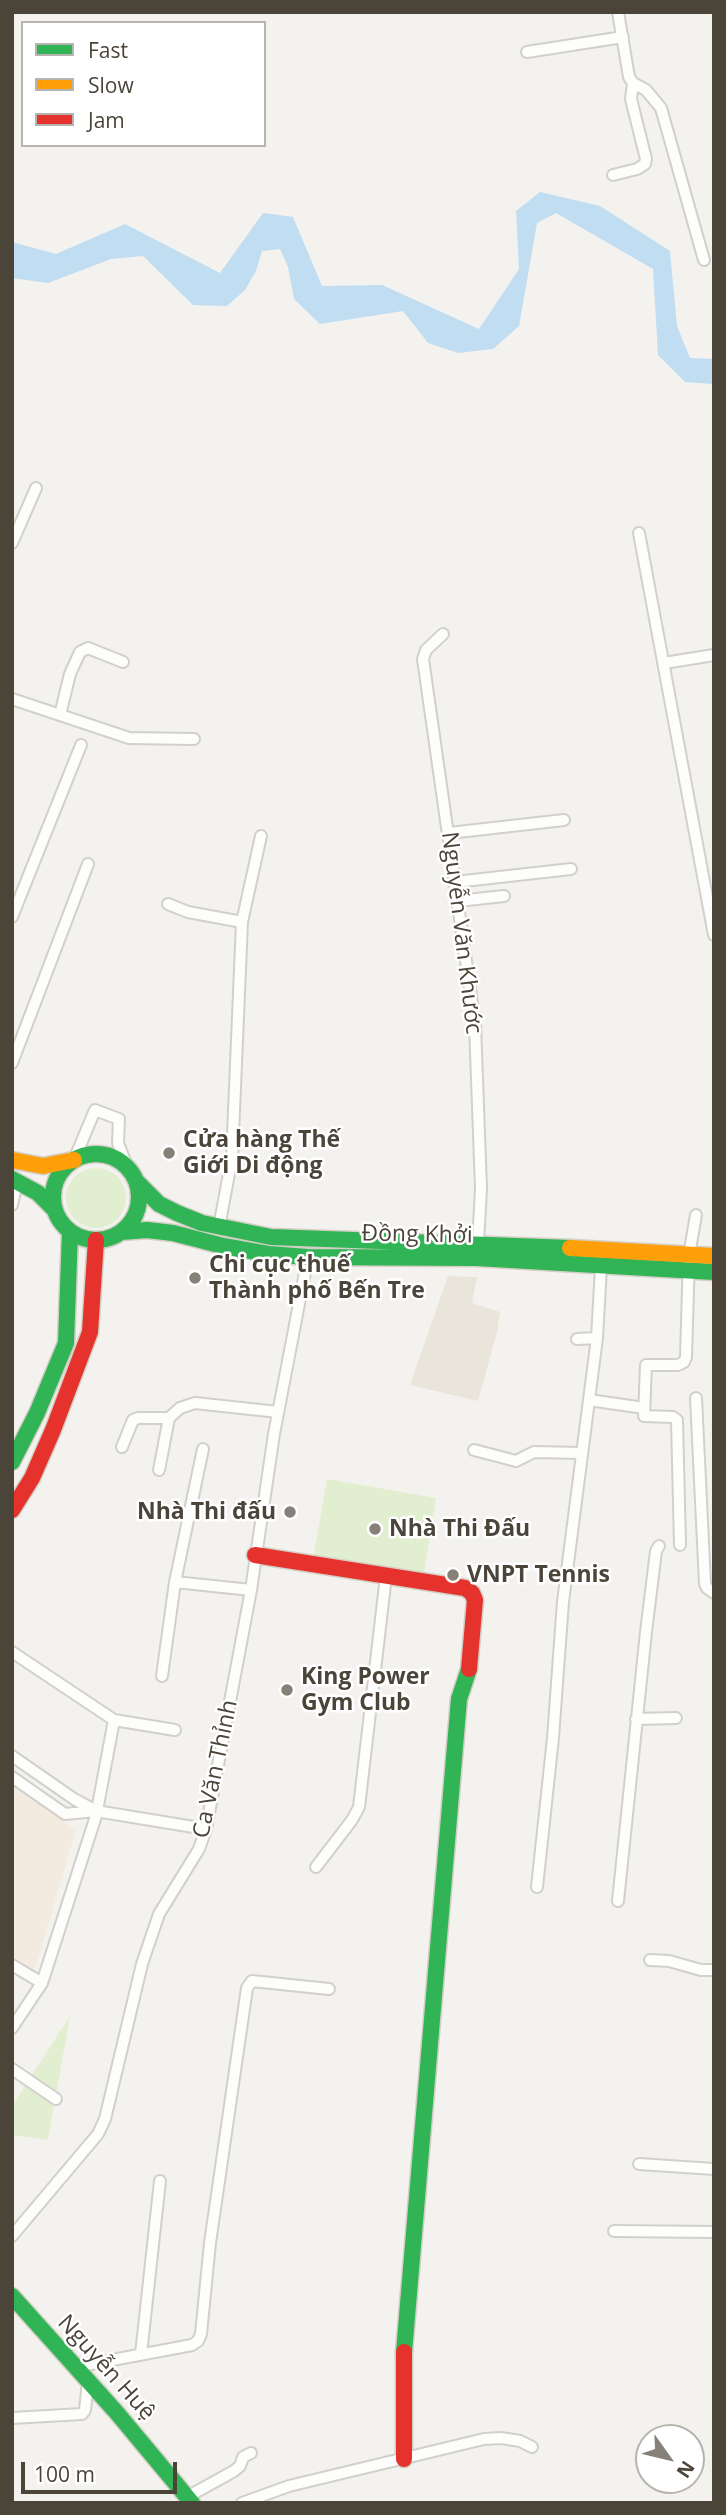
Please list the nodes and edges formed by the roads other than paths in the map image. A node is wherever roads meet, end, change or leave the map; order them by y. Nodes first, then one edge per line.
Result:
1 (618, 12) edge
2 (623, 37) junction
3 (527, 52) dead end
4 (633, 83) junction
5 (613, 175) dead end
6 (704, 260) dead end
7 (36, 488) dead end
8 (639, 533) dead end
9 (13, 540) edge
10 (443, 634) dead end
11 (714, 655) edge
12 (123, 662) dead end
13 (664, 663) junction
14 (12, 699) edge
15 (60, 715) junction
16 (194, 739) dead end
17 (81, 745) dead end
18 (564, 820) dead end
19 (449, 833) junction
20 (261, 836) dead end
21 (88, 864) dead end
22 (570, 869) dead end
23 (455, 882) junction
24 (504, 896) dead end
25 (458, 901) junction
26 (168, 904) dead end
27 (12, 917) edge
28 (242, 922) junction
29 (714, 935) edge
30 (12, 1063) edge
31 (12, 1160) edge
32 (75, 1160) junction
33 (132, 1175) junction
34 (14, 1180) edge
35 (12, 1205) edge
36 (55, 1210) junction
37 (696, 1215) dead end
38 (219, 1227) junction
39 (70, 1232) junction
40 (121, 1232) junction
41 (96, 1240) junction
42 (478, 1243) junction
43 (714, 1256) edge
44 (308, 1257) junction
45 (689, 1263) junction
46 (601, 1267) junction
47 (714, 1272) edge
48 (597, 1338) junction
49 (577, 1339) dead end
50 (696, 1398) dead end
51 (589, 1400) junction
52 (644, 1408) junction
53 (278, 1412) junction
54 (169, 1418) junction
55 (122, 1447) dead end
56 (203, 1449) dead end
57 (474, 1450) dead end
58 (581, 1453) junction
59 (12, 1462) edge
60 (159, 1470) dead end
61 (701, 1476) junction
62 (714, 1476) edge
63 (12, 1510) edge
64 (680, 1545) dead end
65 (659, 1546) dead end
66 (255, 1555) junction
67 (386, 1576) junction
68 (175, 1582) junction
69 (251, 1590) junction
70 (714, 1592) edge
71 (12, 1652) edge
72 (162, 1676) dead end
73 (636, 1718) junction
74 (676, 1718) dead end
75 (114, 1720) junction
76 (175, 1730) dead end
77 (12, 1756) edge
78 (12, 1777) edge
79 (96, 1811) junction
80 (206, 1829) junction
81 (316, 1867) dead end
82 (537, 1886) dead end
83 (618, 1901) dead end
84 (650, 1960) dead end
85 (12, 1965) edge
86 (714, 1970) edge
87 (42, 1983) junction
88 (329, 1989) dead end
89 (12, 2028) edge
90 (12, 2069) edge
91 (56, 2099) dead end
92 (639, 2164) dead end
93 (714, 2169) edge
94 (160, 2181) dead end
95 (614, 2231) dead end
96 (714, 2232) edge
97 (12, 2236) edge
98 (12, 2297) edge
99 (141, 2354) junction
100 (75, 2367) junction
101 (88, 2382) junction
102 (12, 2418) edge
103 (532, 2447) dead end
104 (251, 2453) dead end
105 (404, 2459) junction
106 (190, 2500) edge
107 (242, 2503) edge

1 - 2 street
2 - 3 street
2 - 4 street
4 - 5 street
4 - 6 street
7 - 9 street
8 - 13 street
10 - 19 street, Nguyễn Văn Khước
11 - 13 street
12 - 15 street
13 - 29 street
14 - 15 street
15 - 16 street
17 - 27 street
18 - 19 street
19 - 23 street, Nguyễn Văn Khước
20 - 28 street
21 - 30 street
22 - 23 street
23 - 25 street, Nguyễn Văn Khước
24 - 25 street
25 - 42 street, Nguyễn Văn Khước
26 - 28 street
28 - 38 street
31 - 32 main road
32 - 33 main road
32 - 33 street
32 - 36 main road
33 - 38 main road, Đồng Khởi
33 - 40 main road
34 - 35 street
34 - 36 main road
36 - 39 main road
37 - 45 street
38 - 42 main road, Đồng Khởi
39 - 41 main road
39 - 59 main road
40 - 41 main road
40 - 44 main road, Đồng Khởi
41 - 63 main road
42 - 45 main road, Đồng Khởi
43 - 45 main road, Đồng Khởi
44 - 46 main road, Đồng Khởi
44 - 53 street, Ca Văn Thỉnh
45 - 46 main road, Đồng Khởi
45 - 47 main road, Đồng Khởi
45 - 52 street
46 - 48 street
48 - 49 street
48 - 51 street
50 - 61 street
51 - 52 street
51 - 58 street
52 - 64 street
53 - 54 street
53 - 66 street, Ca Văn Thỉnh
54 - 55 street
54 - 60 street
56 - 68 street
57 - 58 street
58 - 82 street
61 - 62 street
61 - 70 street
65 - 73 street
66 - 67 main road
66 - 69 street, Ca Văn Thỉnh
67 - 81 street
67 - 105 main road
68 - 69 street
68 - 72 street
69 - 80 street, Ca Văn Thỉnh
71 - 75 street
73 - 74 street
73 - 83 street
75 - 76 street
75 - 79 street
77 - 79 street
78 - 79 street
79 - 80 street
79 - 87 street
80 - 97 street, Ca Văn Thỉnh
84 - 86 street
85 - 87 street
87 - 89 street
88 - 99 street
90 - 91 street
92 - 93 street
94 - 99 street
95 - 96 street
98 - 100 main road, Nguyễn Huệ
99 - 100 street
100 - 101 main road, Nguyễn Huệ
101 - 102 street
101 - 106 main road, Nguyễn Huệ
103 - 105 street
104 - 106 street
105 - 107 street

